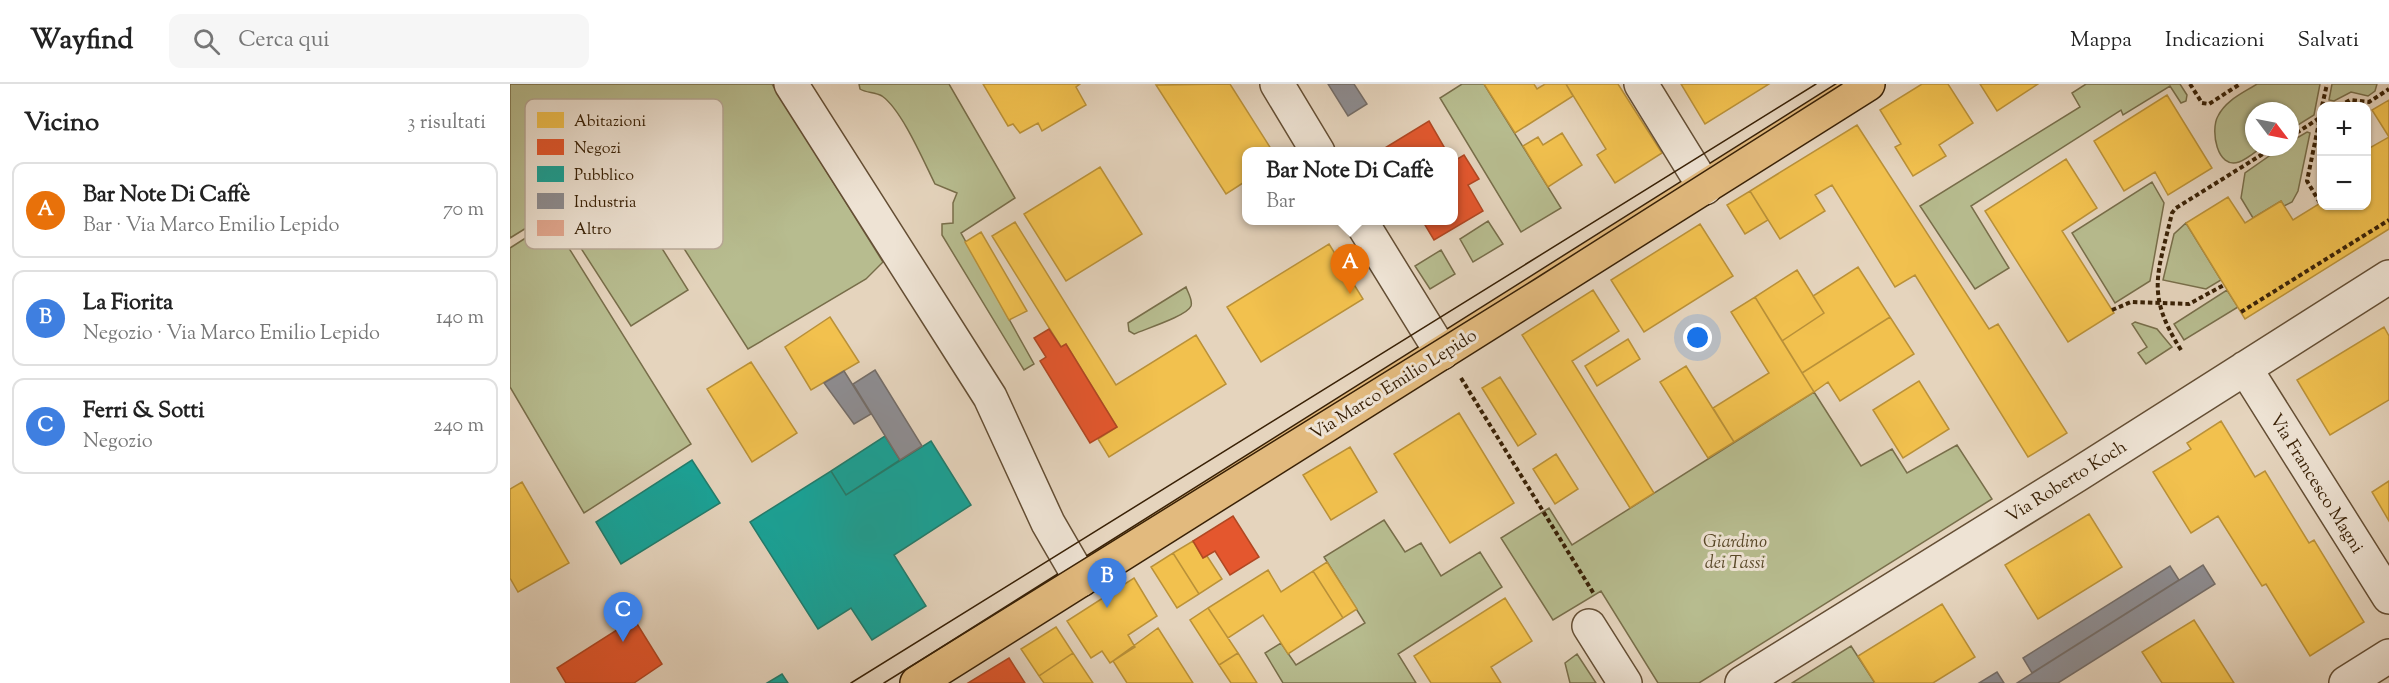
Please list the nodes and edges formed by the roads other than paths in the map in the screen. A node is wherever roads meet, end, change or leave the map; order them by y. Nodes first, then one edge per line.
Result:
1 (791, 84) edge
2 (1276, 84) edge
3 (1641, 84) edge
4 (1868, 84) edge
5 (1315, 147) edge
6 (1705, 188) junction
7 (1363, 225) edge
8 (2389, 276) edge
9 (1450, 364) junction
10 (2245, 368) junction
11 (1081, 580) junction
12 (2389, 597) edge
13 (1592, 611) road end
14 (2389, 656) edge
15 (917, 683) edge
16 (1625, 683) edge
17 (1742, 683) edge
18 (2346, 683) edge

1 - 11 street
2 - 5 street
3 - 6 street
4 - 6 main road, Via Marco Emilio Lepido
6 - 9 main road, Via Marco Emilio Lepido
7 - 9 street
8 - 10 street, Via Roberto Koch
9 - 11 main road, Via Marco Emilio Lepido
10 - 12 street, Via Francesco Magni
10 - 17 street, Via Roberto Koch
11 - 15 main road, Via Marco Emilio Lepido
13 - 16 street
14 - 18 street

